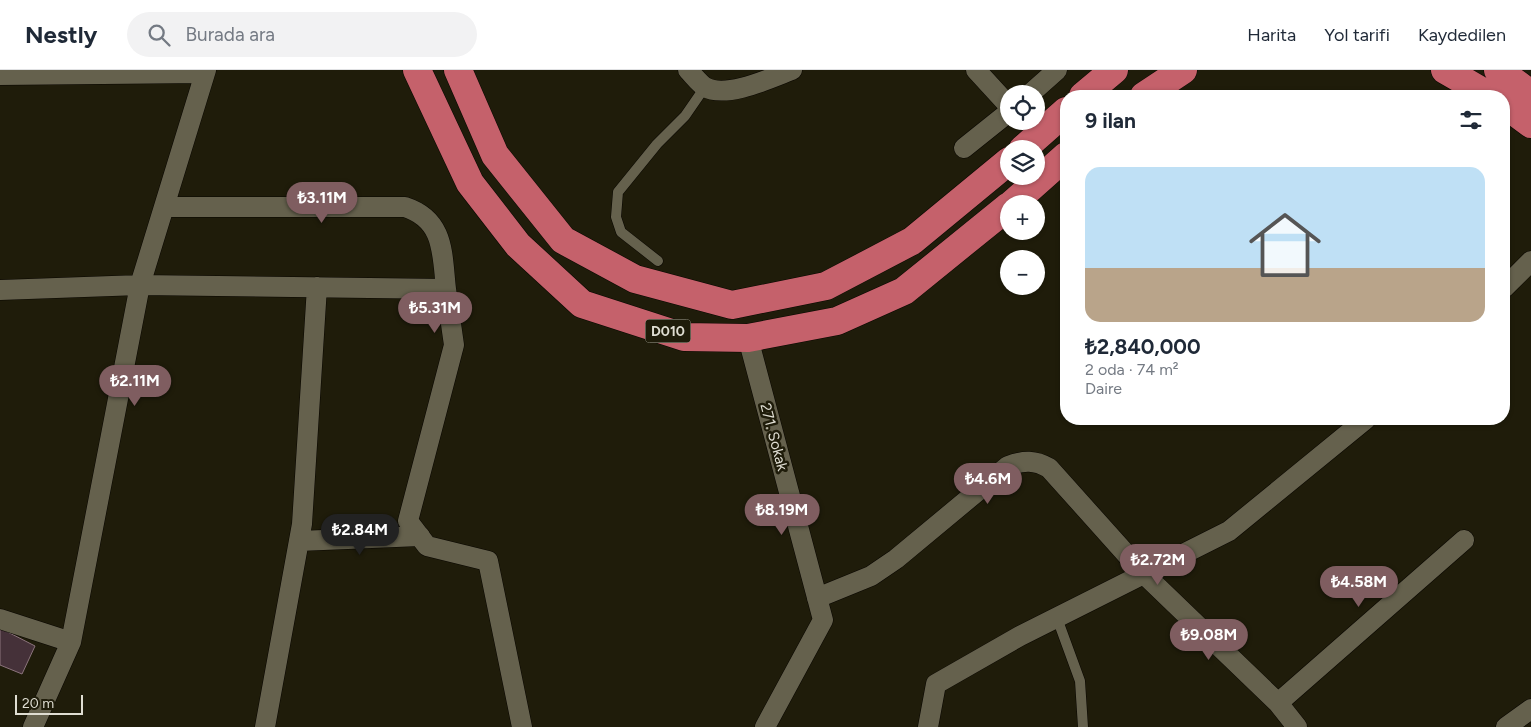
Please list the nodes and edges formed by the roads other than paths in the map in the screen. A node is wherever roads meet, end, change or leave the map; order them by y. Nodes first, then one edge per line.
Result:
1 (417, 70) edge
2 (458, 70) edge
3 (688, 70) edge
4 (792, 70) edge
5 (976, 70) edge
6 (1057, 70) edge
7 (1114, 70) edge
8 (1182, 70) edge
9 (1444, 70) edge
10 (1498, 70) edge
11 (205, 71) edge
12 (0, 75) edge
13 (1040, 85) edge
14 (705, 87) junction
15 (1091, 90) edge
16 (1153, 90) edge
17 (1479, 90) edge
18 (1531, 94) edge
19 (1000, 96) edge
20 (1510, 108) edge
21 (1060, 116) edge
22 (1000, 119) edge
23 (1531, 124) edge
24 (1033, 140) edge
25 (964, 148) dead end
26 (1060, 161) edge
27 (1000, 168) edge
28 (1022, 195) edge
29 (164, 207) junction
30 (1000, 213) edge
31 (1531, 261) edge
32 (658, 262) dead end
33 (1510, 282) edge
34 (140, 285) junction
35 (317, 287) junction
36 (446, 289) junction
37 (0, 290) edge
38 (748, 338) junction
39 (1359, 425) edge
40 (420, 536) junction
41 (299, 540) junction
42 (1464, 540) dead end
43 (1144, 574) junction
44 (817, 598) junction
45 (1057, 618) junction
46 (0, 619) edge
47 (71, 642) junction
48 (1531, 709) edge
49 (1289, 719) edge
50 (33, 727) edge
51 (265, 727) edge
52 (522, 727) edge
53 (764, 727) edge
54 (928, 727) edge
55 (1083, 727) edge
56 (1506, 727) edge

1 - 38 highway, D010
2 - 27 highway
3 - 14 street
4 - 14 street
5 - 19 street
6 - 13 street
7 - 15 highway
8 - 16 highway
9 - 17 highway
10 - 18 highway
11 - 12 street
11 - 29 street
14 - 32 lane
20 - 23 highway
21 - 24 highway
22 - 25 street
26 - 28 highway
29 - 34 street
29 - 36 street
30 - 38 highway, D010
31 - 33 street
34 - 35 street
34 - 37 street
34 - 47 street
35 - 36 street
35 - 41 street
36 - 40 street
38 - 44 street, 271. Sokak
39 - 43 street
40 - 41 street
40 - 52 street
41 - 51 street
42 - 49 street
43 - 44 street
43 - 45 street
43 - 49 street
44 - 53 street, 271. Sokak
45 - 54 street
45 - 55 lane
46 - 47 street
47 - 50 street
48 - 56 street

